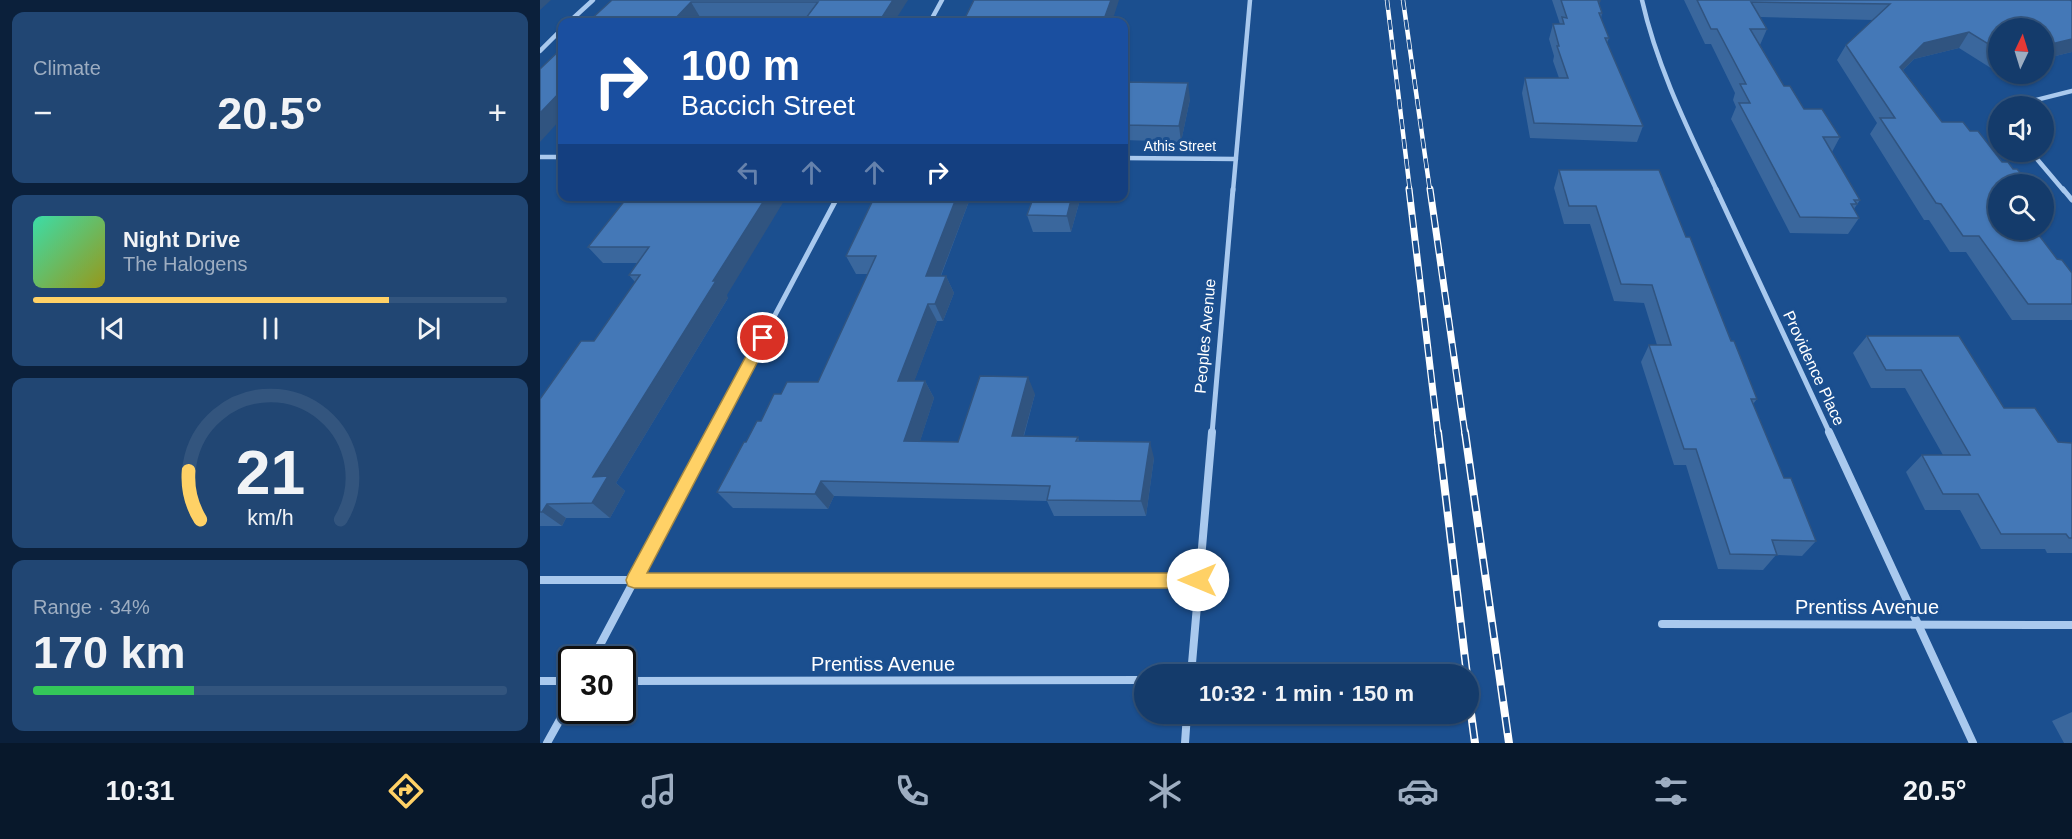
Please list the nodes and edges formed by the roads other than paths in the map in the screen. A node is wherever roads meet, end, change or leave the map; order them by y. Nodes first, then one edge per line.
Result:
1 (593, 0) edge
2 (942, 0) edge
3 (1250, 0) edge
4 (1642, 0) edge
5 (573, 18) edge
6 (932, 18) edge
7 (558, 33) edge
8 (540, 51) edge
9 (2072, 91) edge
10 (2052, 96) edge
11 (540, 157) edge
12 (558, 157) edge
13 (1128, 158) edge
14 (1236, 159) junction
15 (2040, 162) edge
16 (2072, 200) edge
17 (835, 201) edge
18 (540, 580) edge
19 (634, 580) junction
20 (1198, 580) junction
21 (1916, 623) junction
22 (1662, 624) dead end
23 (2072, 625) edge
24 (599, 646) edge
25 (1192, 664) edge
26 (1134, 680) edge
27 (540, 681) edge
28 (558, 681) edge
29 (636, 681) edge
30 (558, 723) edge
31 (1186, 724) edge
32 (547, 743) edge
33 (1185, 743) edge
34 (1973, 743) edge

1 - 5 street
2 - 6 street
3 - 14 street, Peoples Avenue
4 - 21 street, Providence Place
7 - 8 street
9 - 10 street
11 - 12 street
13 - 14 street, Athis Street
14 - 20 street, Peoples Avenue
15 - 16 street
17 - 19 street
18 - 19 street
19 - 20 street
19 - 24 street
20 - 25 street, Peoples Avenue
21 - 22 street, Prentiss Avenue
21 - 23 street, Prentiss Avenue
21 - 34 street, Providence Place
26 - 29 street, Prentiss Avenue
27 - 28 street
30 - 32 street
31 - 33 street

